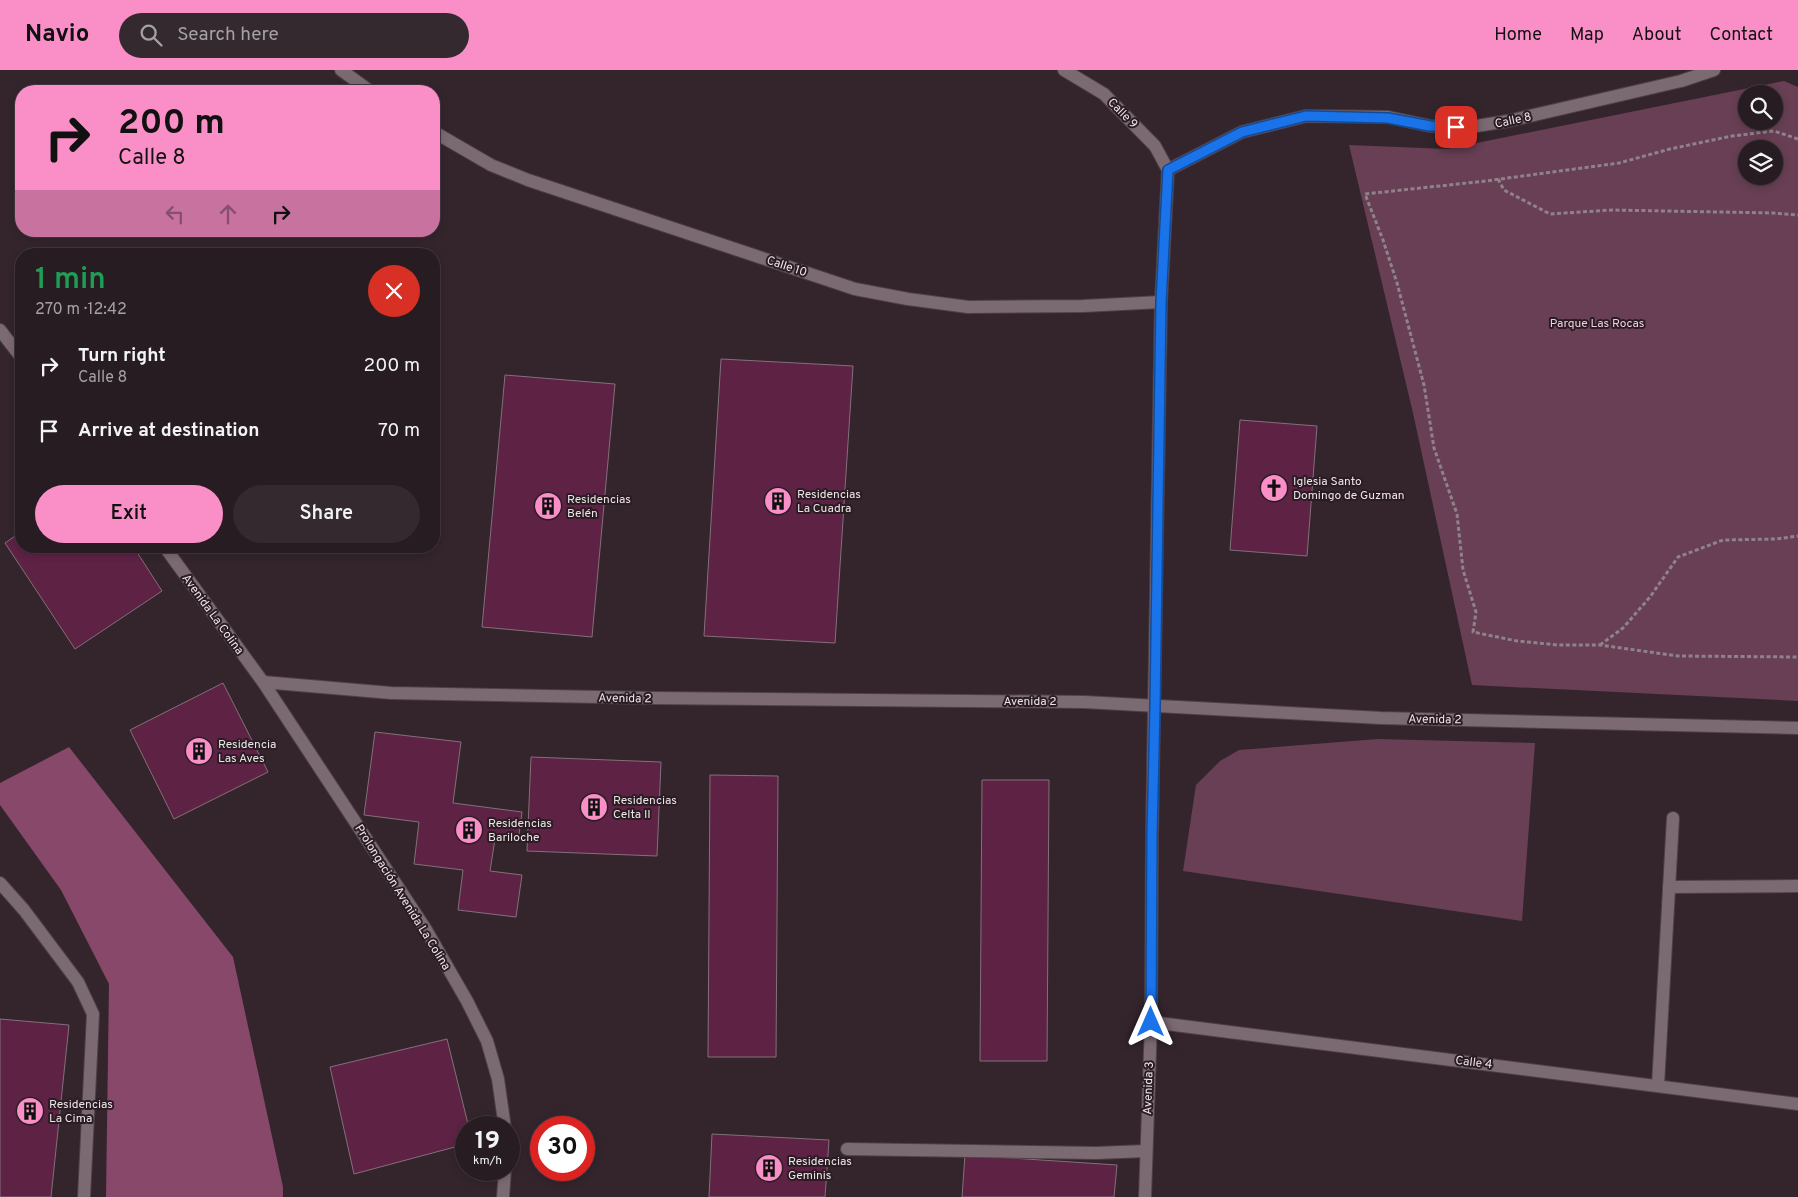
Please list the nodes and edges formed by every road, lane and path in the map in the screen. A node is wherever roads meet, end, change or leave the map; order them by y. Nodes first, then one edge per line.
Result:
1 (341, 70) edge
2 (1064, 70) edge
3 (1714, 70) edge
4 (362, 85) edge
5 (440, 136) edge
6 (1798, 139) edge
7 (1168, 170) junction
8 (1498, 179) junction
9 (1798, 216) edge
10 (1161, 302) junction
11 (0, 330) edge
12 (15, 349) edge
13 (1798, 536) edge
14 (169, 553) edge
15 (1600, 644) junction
16 (1798, 657) edge
17 (263, 682) junction
18 (1155, 706) junction
19 (1798, 728) edge
20 (1673, 818) dead end
21 (0, 883) edge
22 (1798, 886) edge
23 (1670, 888) junction
24 (1151, 1022) junction
25 (1658, 1085) junction
26 (1798, 1104) edge
27 (503, 1116) edge
28 (847, 1149) dead end
29 (1146, 1151) junction
30 (504, 1181) edge
31 (84, 1197) edge
32 (503, 1197) edge
33 (1145, 1197) edge

1 - 4 street
2 - 7 street, Calle 9
3 - 7 street, Calle 8
5 - 10 street, Calle 10
6 - 8 path
7 - 10 street, Avenida 3
8 - 9 path
8 - 15 path
10 - 18 street, Avenida 3
11 - 12 street
13 - 15 path
14 - 17 street, Avenida La Colina
15 - 16 path
17 - 18 street, Avenida 2
17 - 27 street, Prolongación Avenida La Colina
18 - 19 street, Avenida 2
18 - 24 street, Avenida 3
20 - 23 street
21 - 31 street
22 - 23 street
23 - 25 street
24 - 25 street, Calle 4
24 - 29 street, Avenida 3
25 - 26 street, Calle 4
28 - 29 street
29 - 33 street, Avenida 3
30 - 32 street

